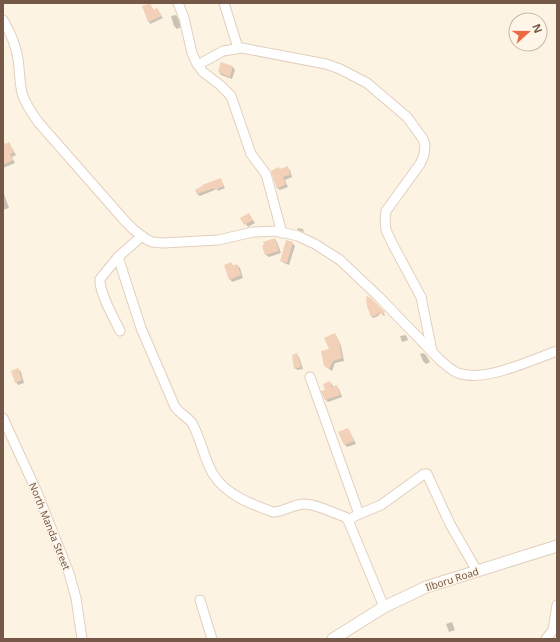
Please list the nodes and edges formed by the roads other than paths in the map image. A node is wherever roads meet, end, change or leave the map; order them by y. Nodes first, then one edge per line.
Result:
1 (178, 3) edge
2 (224, 3) edge
3 (3, 20) edge
4 (238, 48) junction
5 (198, 65) junction
6 (282, 233) junction
7 (142, 236) junction
8 (118, 257) junction
9 (120, 331) dead end
10 (557, 350) edge
11 (432, 351) junction
12 (310, 376) dead end
13 (3, 418) edge
14 (359, 514) junction
15 (348, 520) junction
16 (557, 546) edge
17 (477, 571) junction
18 (200, 600) dead end
19 (557, 605) edge
20 (384, 607) junction
21 (82, 639) edge
22 (212, 639) edge
23 (333, 639) edge
24 (546, 639) edge

1 - 5 street
2 - 4 street
3 - 7 street
4 - 5 street
4 - 11 street
5 - 6 street
6 - 7 street
6 - 11 street
7 - 8 street
8 - 9 street
8 - 15 street
10 - 11 street
12 - 14 street
13 - 21 street, North Manda Street
14 - 15 street
14 - 17 street
15 - 20 street
16 - 17 street, Ilboru Road
17 - 20 street, Ilboru Road
18 - 22 street
19 - 24 street
20 - 23 street, Ilboru Road

